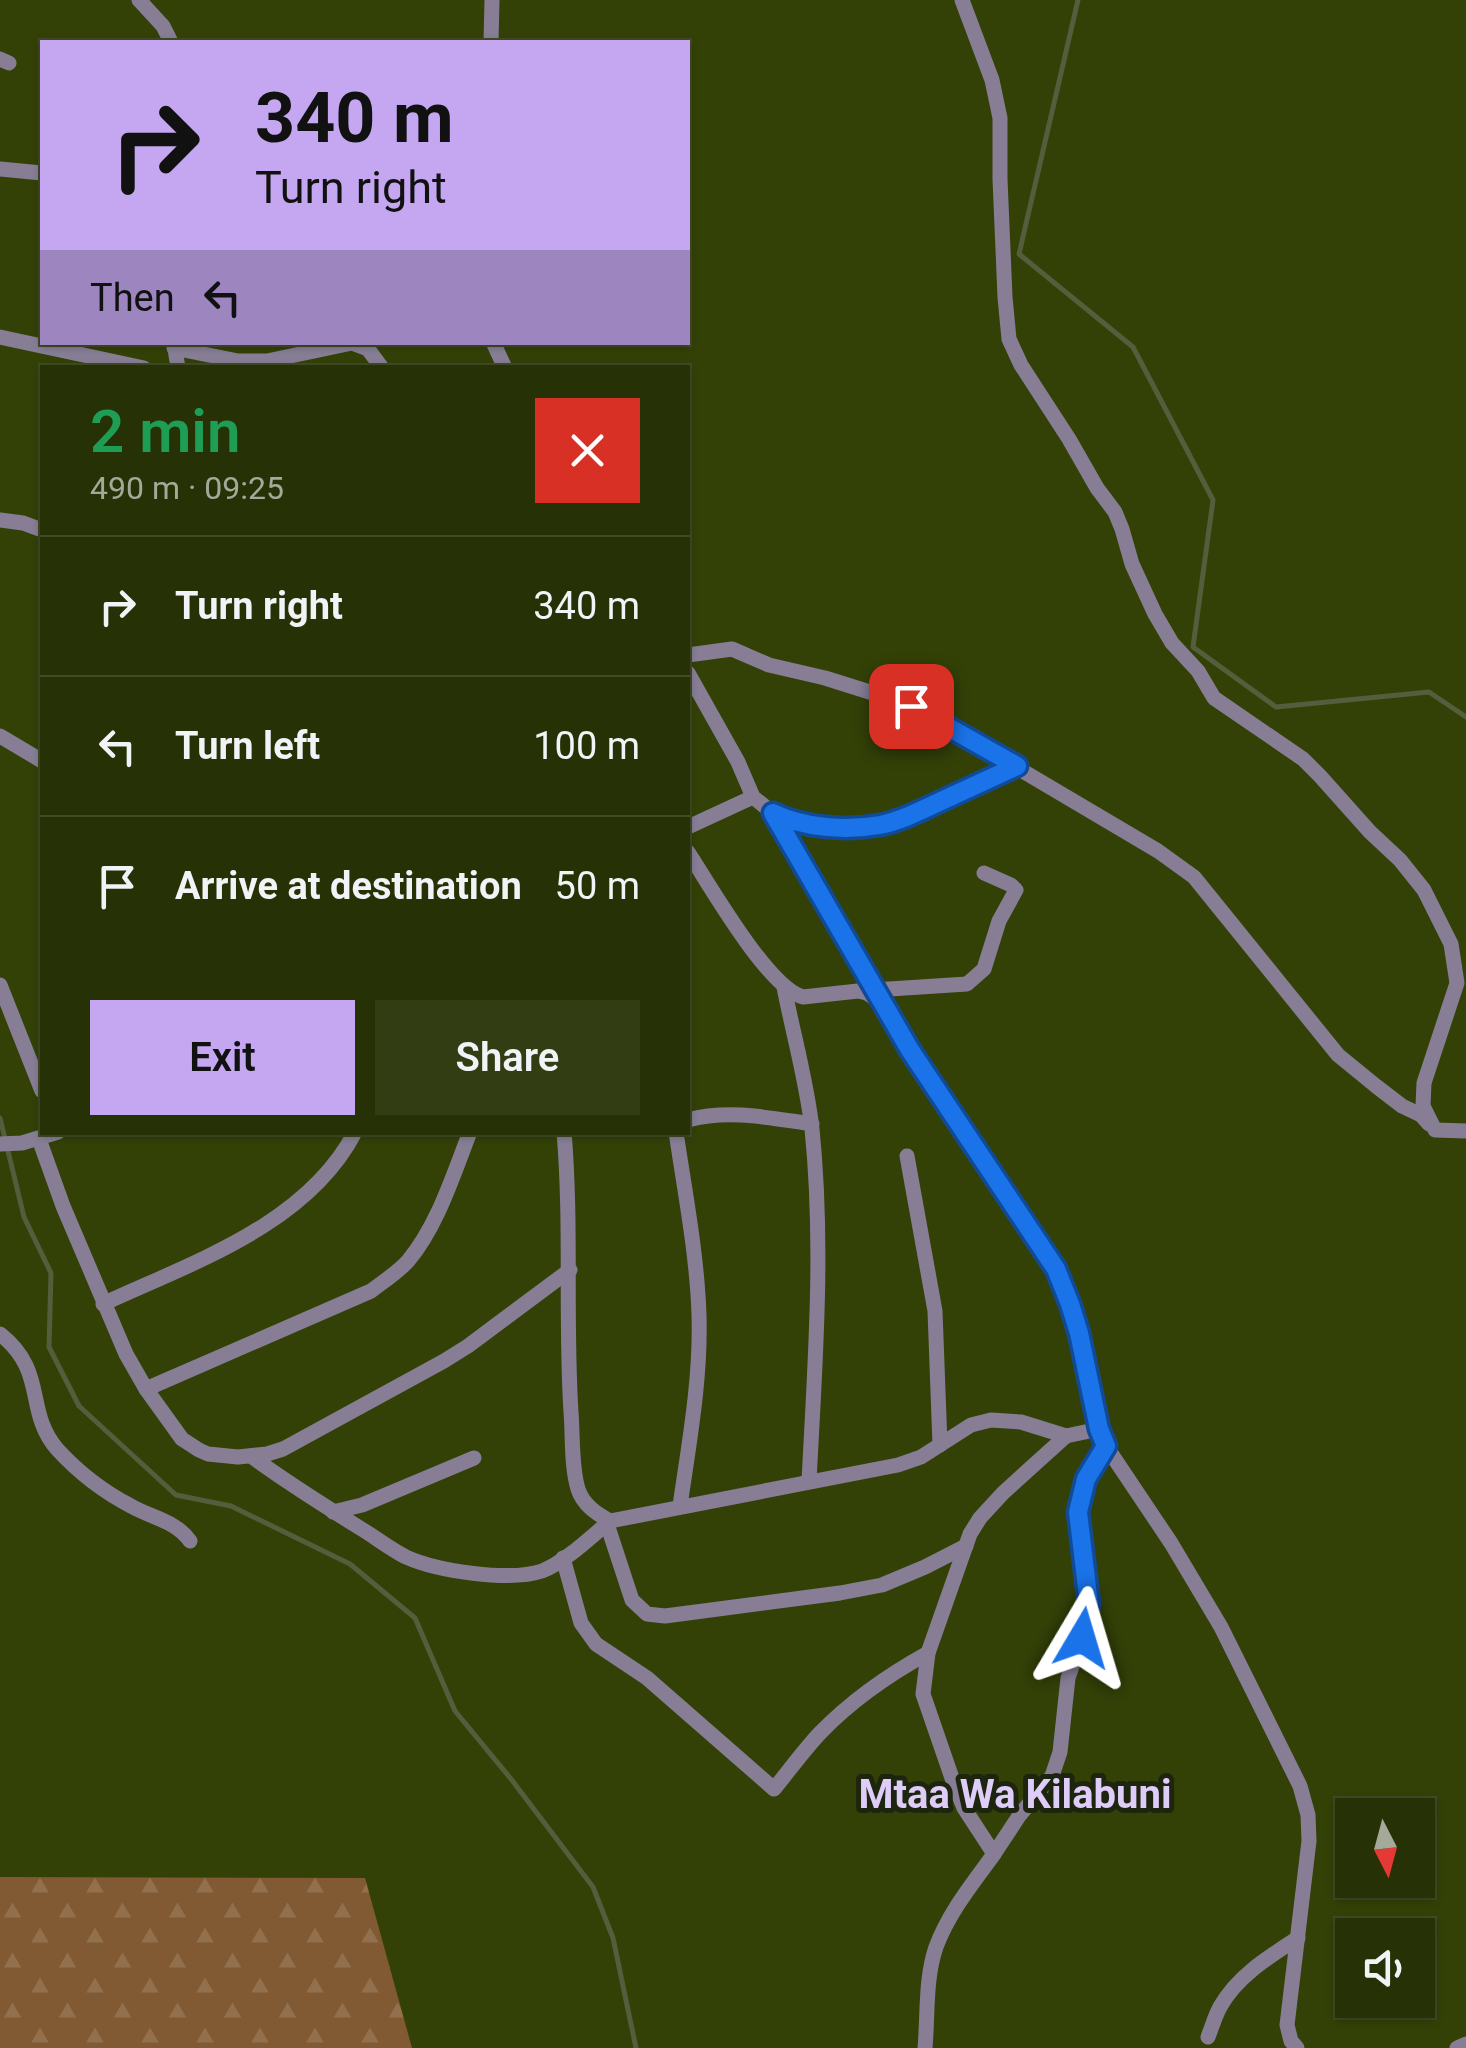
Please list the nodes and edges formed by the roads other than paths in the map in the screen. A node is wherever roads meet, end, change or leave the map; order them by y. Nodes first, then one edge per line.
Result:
1 (138, 0) edge
2 (492, 0) edge
3 (962, 0) edge
4 (171, 40) edge
5 (491, 40) edge
6 (0, 169) edge
7 (40, 173) edge
8 (0, 337) edge
9 (174, 345) edge
10 (343, 345) edge
11 (357, 345) edge
12 (130, 365) edge
13 (380, 365) edge
14 (0, 520) edge
15 (40, 529) edge
16 (690, 655) edge
17 (690, 677) edge
18 (0, 736) edge
19 (40, 759) edge
20 (1017, 766) junction
21 (752, 797) junction
22 (773, 813) junction
23 (690, 827) edge
24 (690, 855) edge
25 (984, 873) dead end
26 (0, 985) edge
27 (784, 987) junction
28 (877, 996) junction
29 (40, 1086) edge
30 (690, 1119) edge
31 (812, 1124) junction
32 (1435, 1130) junction
33 (1466, 1130) edge
34 (49, 1135) edge
35 (354, 1135) edge
36 (469, 1135) edge
37 (564, 1135) edge
38 (676, 1135) edge
39 (30, 1141) junction
40 (0, 1144) edge
41 (906, 1156) dead end
42 (570, 1270) junction
43 (103, 1304) junction
44 (0, 1334) edge
45 (146, 1389) junction
46 (1099, 1429) junction
47 (1066, 1436) junction
48 (940, 1446) junction
49 (1106, 1446) junction
50 (251, 1456) junction
51 (474, 1458) dead end
52 (809, 1481) junction
53 (680, 1506) junction
54 (334, 1512) junction
55 (608, 1523) junction
56 (190, 1541) dead end
57 (966, 1546) junction
58 (563, 1558) junction
59 (928, 1652) junction
60 (994, 1854) junction
61 (1298, 1938) junction
62 (1208, 2037) dead end
63 (1466, 2044) edge
64 (925, 2048) edge
65 (1297, 2048) edge
66 (1457, 2048) edge

1 - 4 street
2 - 5 street
3 - 32 street
6 - 7 street
8 - 12 street
9 - 10 street
11 - 13 street
14 - 15 street
16 - 20 street
17 - 21 street
18 - 19 street
20 - 22 street
20 - 32 street
21 - 22 street
21 - 23 street
22 - 28 street
24 - 27 street
25 - 28 street
26 - 29 street
27 - 28 street
27 - 31 street
28 - 46 street
30 - 31 street
31 - 52 street
32 - 33 street
34 - 39 street
35 - 43 street
36 - 45 street
37 - 42 street
38 - 53 street
39 - 40 street
39 - 43 street
41 - 48 street
42 - 50 street
42 - 55 street
43 - 45 street
44 - 56 street
45 - 50 street
46 - 47 street
46 - 49 street
47 - 48 street
47 - 57 street
48 - 52 street
49 - 60 street
49 - 61 street
50 - 54 street
51 - 54 street
52 - 53 street
53 - 55 street
54 - 58 street
55 - 57 street
55 - 58 street
57 - 59 street
58 - 59 street
59 - 60 street
60 - 64 street
61 - 62 street
61 - 65 street
63 - 66 street

